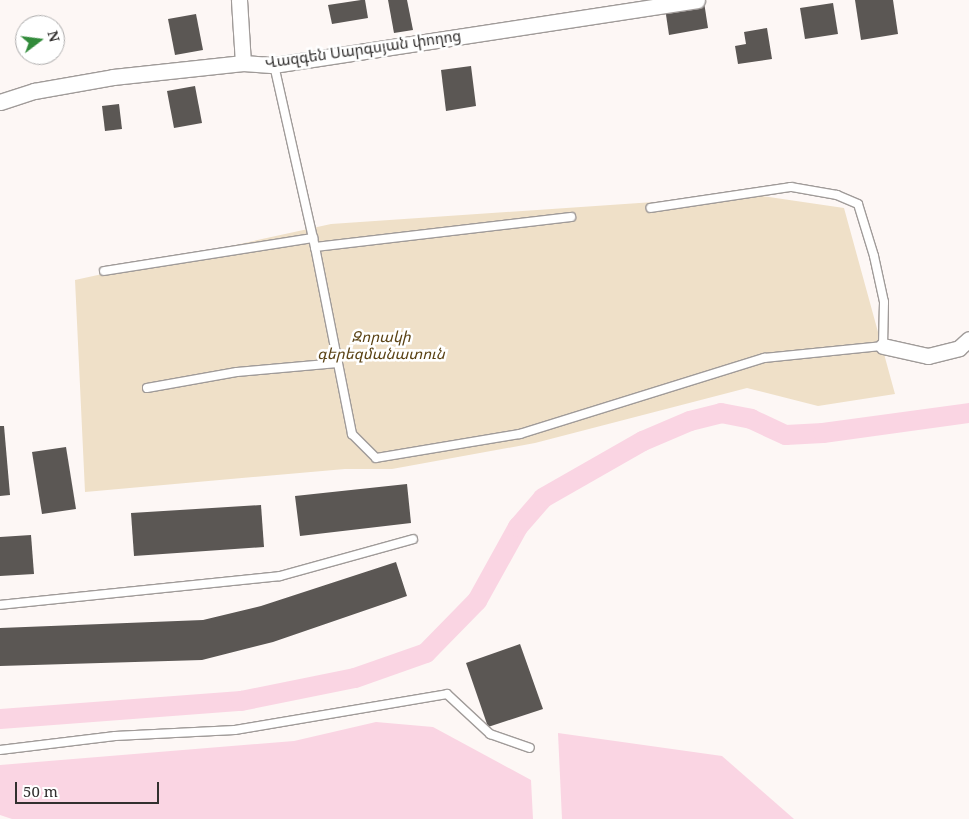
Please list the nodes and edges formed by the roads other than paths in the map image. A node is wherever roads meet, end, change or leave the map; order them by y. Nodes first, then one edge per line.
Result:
1 (239, 0) edge
2 (697, 0) edge
3 (244, 63) junction
4 (274, 64) junction
5 (0, 102) edge
6 (651, 208) dead end
7 (571, 217) dead end
8 (313, 238) junction
9 (315, 247) junction
10 (104, 271) dead end
11 (969, 339) edge
12 (883, 346) junction
13 (338, 363) junction
14 (147, 388) dead end
15 (413, 539) dead end
16 (0, 605) edge
17 (530, 748) dead end
18 (0, 750) edge

1 - 3 street
2 - 4 street, Վազգեն Սարգսյան փողոց
3 - 4 street, Վազգեն Սարգսյան փողոց
3 - 5 street, Վազգեն Սարգսյան փողոց
4 - 8 lane
6 - 12 lane
7 - 9 lane
8 - 9 lane
8 - 10 lane
9 - 13 lane
11 - 12 street
12 - 13 lane
13 - 14 lane
15 - 16 lane
17 - 18 lane

